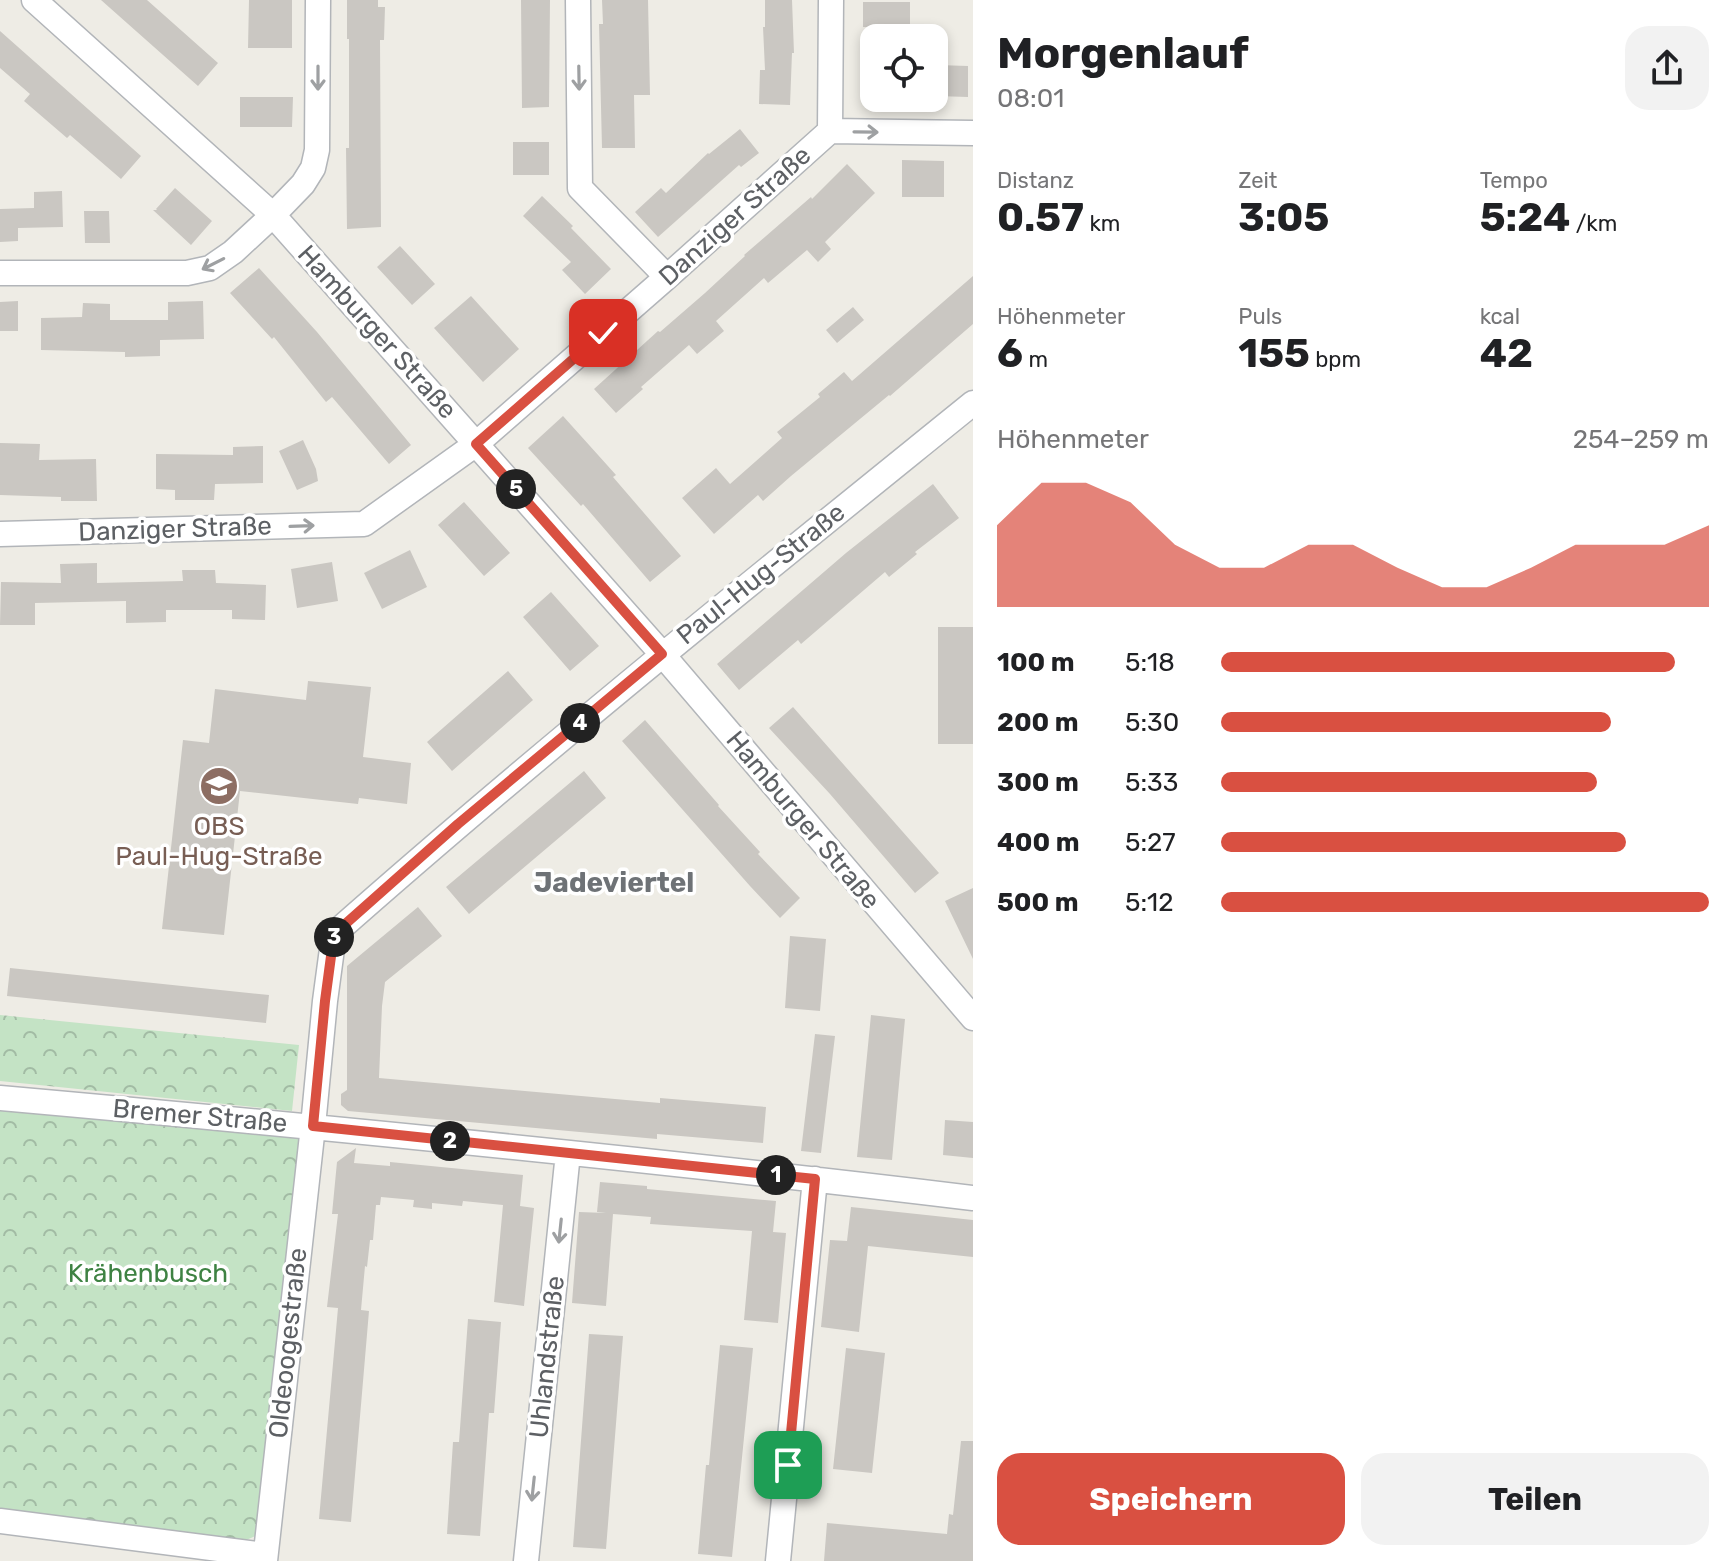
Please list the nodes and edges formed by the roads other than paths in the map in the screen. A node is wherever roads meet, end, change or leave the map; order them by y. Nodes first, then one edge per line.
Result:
1 (34, 0) edge
2 (318, 0) edge
3 (578, 0) edge
4 (831, 0) edge
5 (830, 131) junction
6 (973, 133) edge
7 (273, 215) junction
8 (0, 273) edge
9 (667, 277) junction
10 (973, 403) edge
11 (476, 444) junction
12 (0, 534) edge
13 (662, 654) junction
14 (973, 1018) edge
15 (0, 1098) edge
16 (313, 1126) junction
17 (568, 1153) junction
18 (815, 1179) junction
19 (973, 1198) edge
20 (0, 1521) edge
21 (265, 1558) edge
22 (526, 1561) edge
23 (778, 1561) edge

1 - 7 street, Hamburger Straße
2 -> 7 street
3 -> 9 street
4 - 5 street
5 -> 6 street, Danziger Straße
5 - 9 street, Danziger Straße
7 -> 8 street
7 - 11 street, Hamburger Straße
9 - 11 street, Danziger Straße
10 - 13 street, Paul-Hug-Straße
12 -> 11 street, Danziger Straße
11 - 13 street, Hamburger Straße
13 - 14 street, Hamburger Straße
13 - 16 street, Paul-Hug-Straße
15 - 16 street, Bremer Straße
16 - 17 street, Bremer Straße
16 - 21 street, Oldeoogestraße
17 - 18 street, Bremer Straße
17 -> 22 street, Uhlandstraße
18 - 19 street, Bremer Straße
18 - 23 street
20 - 21 street

